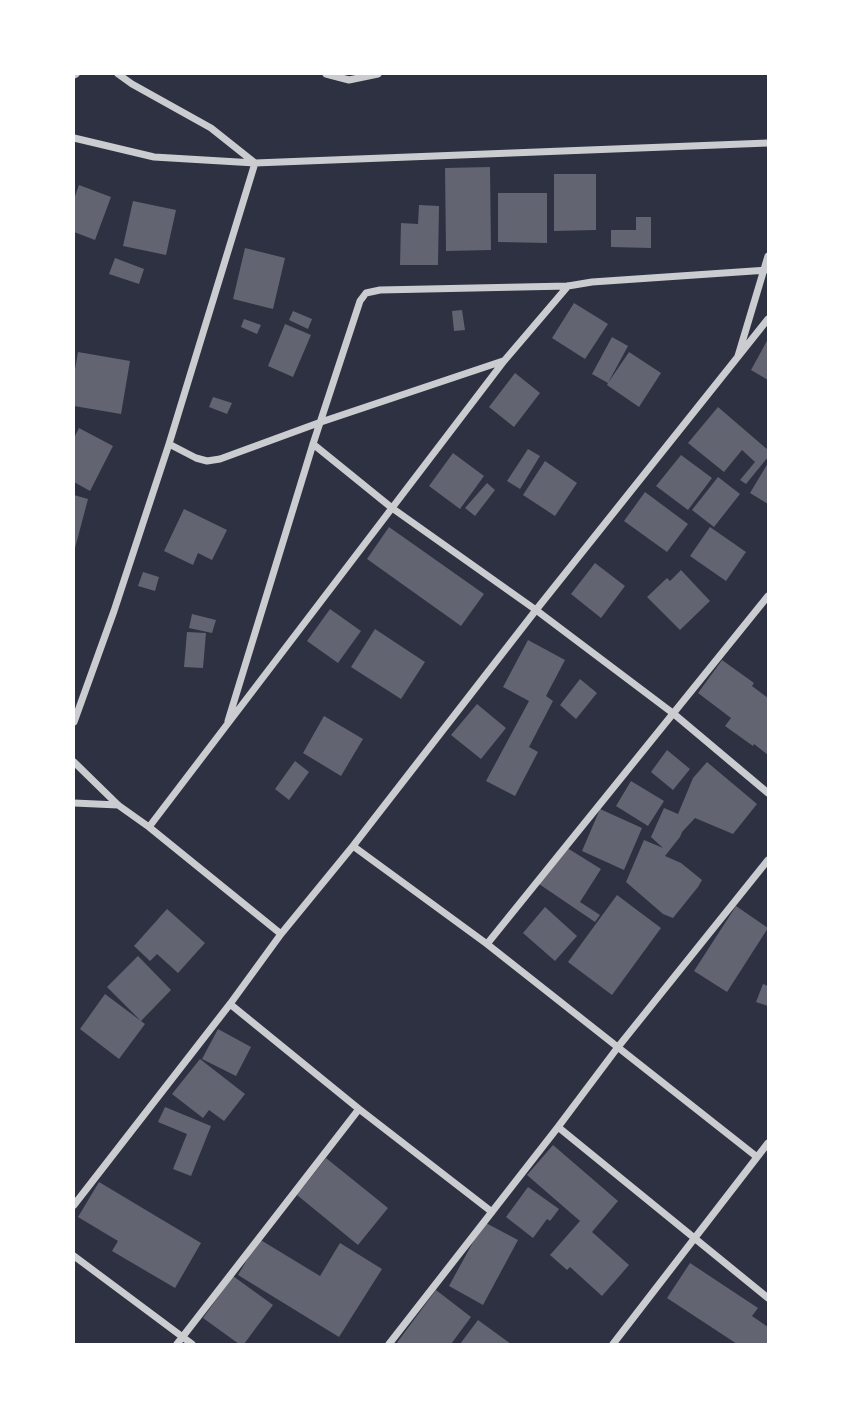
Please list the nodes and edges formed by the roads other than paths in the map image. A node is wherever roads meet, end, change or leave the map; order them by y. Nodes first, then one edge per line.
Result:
1 (118, 74) edge
2 (326, 74) edge
3 (378, 74) edge
4 (74, 138) edge
5 (768, 143) edge
6 (255, 163) junction
7 (768, 256) edge
8 (766, 269) edge
9 (568, 286) junction
10 (768, 319) edge
11 (504, 360) junction
12 (736, 360) junction
13 (321, 422) junction
14 (169, 444) junction
15 (313, 444) junction
16 (393, 508) junction
17 (768, 596) edge
18 (536, 610) junction
19 (674, 714) junction
20 (228, 720) junction
21 (74, 722) edge
22 (74, 762) edge
23 (768, 793) edge
24 (74, 803) edge
25 (118, 805) junction
26 (149, 827) junction
27 (353, 846) junction
28 (768, 860) edge
29 (281, 934) junction
30 (487, 944) junction
31 (230, 1004) junction
32 (618, 1047) junction
33 (359, 1109) junction
34 (558, 1127) junction
35 (768, 1143) edge
36 (757, 1157) junction
37 (74, 1205) edge
38 (492, 1212) junction
39 (694, 1238) junction
40 (74, 1256) edge
41 (768, 1298) edge
42 (180, 1341) edge
43 (192, 1345) edge
44 (389, 1345) edge
45 (614, 1345) edge

1 - 6 street
2 - 3 street
4 - 6 street
5 - 6 street
6 - 14 street
7 - 8 street
8 - 9 street
8 - 12 street
9 - 11 street
9 - 13 street
10 - 12 street
11 - 13 street
11 - 16 street
12 - 18 street
13 - 14 street
13 - 15 street
14 - 21 street
15 - 16 street
15 - 20 street
16 - 18 street
16 - 20 street
17 - 19 street
18 - 19 street
18 - 27 street
19 - 23 street
19 - 30 street
20 - 26 street
22 - 25 street
24 - 25 street
25 - 26 street
26 - 29 street
27 - 29 street
27 - 30 street
28 - 32 street
29 - 31 street
30 - 32 street
31 - 33 street
31 - 37 street
32 - 34 street
32 - 36 street
33 - 38 street
33 - 42 street
34 - 38 street
34 - 39 street
35 - 36 street
36 - 39 street
38 - 44 street
39 - 41 street
39 - 45 street
40 - 42 street
42 - 43 street

